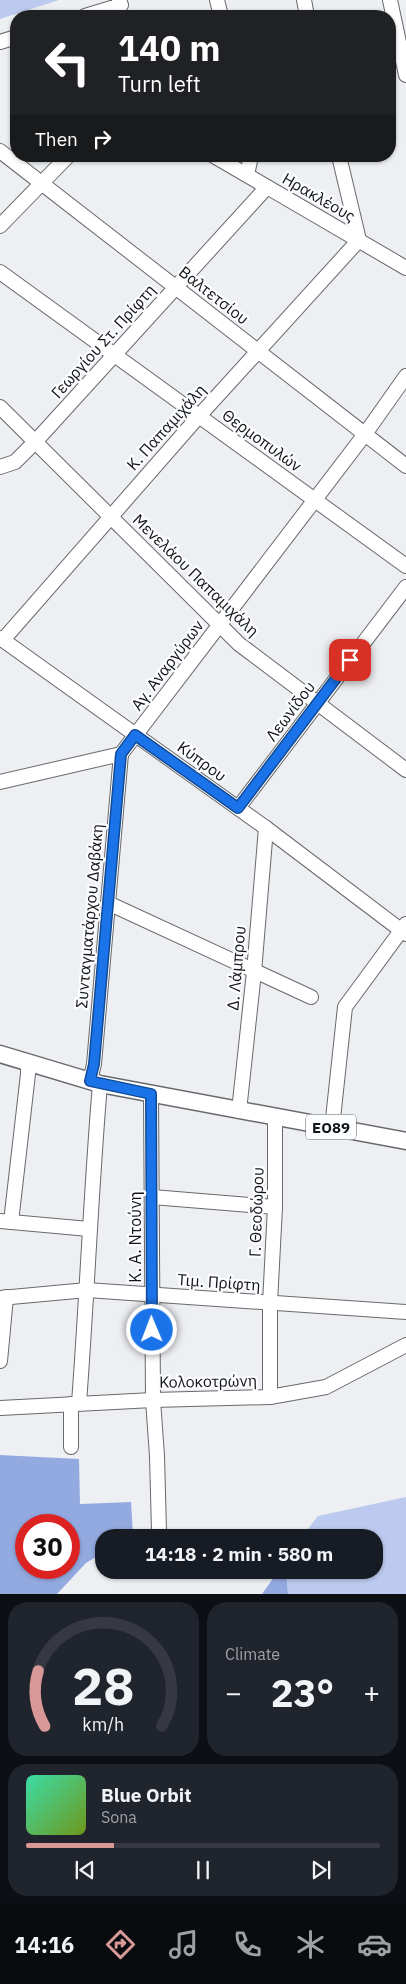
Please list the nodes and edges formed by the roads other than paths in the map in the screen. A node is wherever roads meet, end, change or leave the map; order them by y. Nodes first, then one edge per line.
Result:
1 (120, 3) edge
2 (101, 10) edge
3 (396, 44) edge
4 (406, 75) edge
5 (0, 151) edge
6 (10, 159) edge
7 (14, 162) edge
8 (62, 162) edge
9 (224, 162) edge
10 (250, 162) edge
11 (340, 162) edge
12 (247, 175) junction
13 (41, 184) junction
14 (267, 187) junction
15 (0, 226) edge
16 (359, 240) junction
17 (406, 268) edge
18 (0, 272) edge
19 (175, 287) junction
20 (258, 351) junction
21 (114, 355) junction
22 (406, 376) edge
23 (0, 407) edge
24 (199, 416) junction
25 (365, 434) junction
26 (35, 442) junction
27 (406, 466) edge
28 (0, 467) edge
29 (315, 500) junction
30 (111, 516) junction
31 (406, 566) edge
32 (406, 586) edge
33 (219, 626) junction
34 (2, 639) edge
35 (317, 704) junction
36 (135, 735) junction
37 (121, 754) junction
38 (406, 770) edge
39 (0, 782) edge
40 (238, 808) junction
41 (266, 828) junction
42 (108, 904) junction
43 (404, 929) edge
44 (254, 972) junction
45 (311, 997) dead end
46 (0, 1054) edge
47 (28, 1064) junction
48 (95, 1082) junction
49 (151, 1094) junction
50 (239, 1111) junction
51 (276, 1117) junction
52 (332, 1128) junction
53 (406, 1142) edge
54 (152, 1197) junction
55 (275, 1207) junction
56 (6, 1221) edge
57 (89, 1229) junction
58 (87, 1290) junction
59 (152, 1294) junction
60 (3, 1298) edge
61 (270, 1303) junction
62 (406, 1312) edge
63 (406, 1345) edge
64 (0, 1361) edge
65 (270, 1397) junction
66 (153, 1400) junction
67 (75, 1403) junction
68 (0, 1408) edge
69 (71, 1447) dead end
70 (160, 1529) edge

1 - 2 street
3 - 4 street
5 - 6 street, Βαλτετσίου
7 - 13 street, Βαλτετσίου
8 - 13 street
9 - 12 street, Ηρακλέους
10 - 12 street
11 - 16 street
12 - 14 street, Ηρακλέους
13 - 15 street
13 - 19 street, Βαλτετσίου
14 - 16 street, Ηρακλέους
14 - 19 street, Γεωργίου Στ. Πρίφτη
16 - 17 street, Ηρακλέους
16 - 20 street, Κ. Παπαμιχάλη
18 - 21 street, Θερμοπυλών
19 - 20 street, Βαλτετσίου
19 - 21 street, Γεωργίου Στ. Πρίφτη
20 - 24 street, Κ. Παπαμιχάλη
20 - 25 street, Βαλτετσίου
21 - 24 street, Θερμοπυλών
21 - 26 street, Γεωργίου Στ. Πρίφτη
22 - 25 street, Αγ. Αναργύρων
23 - 26 street, Μενελάου Παπαμιχάλη
24 - 29 street, Θερμοπυλών
24 - 30 street, Κ. Παπαμιχάλη
25 - 27 street, Βαλτετσίου
25 - 29 street, Αγ. Αναργύρων
26 - 28 street, Γεωργίου Στ. Πρίφτη
26 - 30 street, Μενελάου Παπαμιχάλη
29 - 31 street, Θερμοπυλών
29 - 33 street, Αγ. Αναργύρων
30 - 33 street, Μενελάου Παπαμιχάλη
30 - 34 street, Κ. Παπαμιχάλη
32 - 35 street, Λεωνίδου
33 - 35 street, Μενελάου Παπαμιχάλη
33 - 36 street, Αγ. Αναργύρων
34 - 36 street, Κύπρου
35 - 38 street, Μενελάου Παπαμιχάλη
35 - 40 street, Λεωνίδου
36 - 37 street, Αγ. Αναργύρων
36 - 40 street, Κύπρου
37 - 39 street
37 - 42 street, Συνταγματάρχου Δαβάκη
40 - 41 street, Κύπρου
41 - 43 street, Κύπρου
41 - 44 street, Δ. Λάμπρου
42 - 44 street
42 - 48 street, Συνταγματάρχου Δαβάκη
43 - 52 street
44 - 45 street
44 - 50 street, Δ. Λάμπρου
46 - 47 main road, ΕΟ89
47 - 48 main road, ΕΟ89
47 - 56 street
48 - 49 main road, ΕΟ89
48 - 57 street, Συνταγματάρχου Δαβάκη
49 - 50 main road, ΕΟ89
49 - 54 street, Κ. Α. Ντούνη
50 - 51 main road, ΕΟ89
51 - 52 main road, ΕΟ89
51 - 55 street, Γ. Θεοδώρου
52 - 53 main road, ΕΟ89
54 - 55 street
54 - 59 street, Κ. Α. Ντούνη
55 - 61 street, Γ. Θεοδώρου
56 - 57 street
57 - 58 street, Συνταγματάρχου Δαβάκη
58 - 59 street, Τιμ. Πρίφτη
58 - 60 street, Τιμ. Πρίφτη
58 - 67 street, Συνταγματάρχου Δαβάκη
59 - 61 street, Τιμ. Πρίφτη
59 - 66 street, Κ. Α. Ντούνη
60 - 64 street
61 - 62 street, Τιμ. Πρίφτη
61 - 65 street, Γ. Θεοδώρου
63 - 65 street, Κολοκοτρώνη
65 - 66 street, Κολοκοτρώνη
66 - 67 street, Κολοκοτρώνη
66 - 70 street, Κ. Α. Ντούνη
67 - 68 street, Κολοκοτρώνη
67 - 69 street, Συνταγματάρχου Δαβάκη

